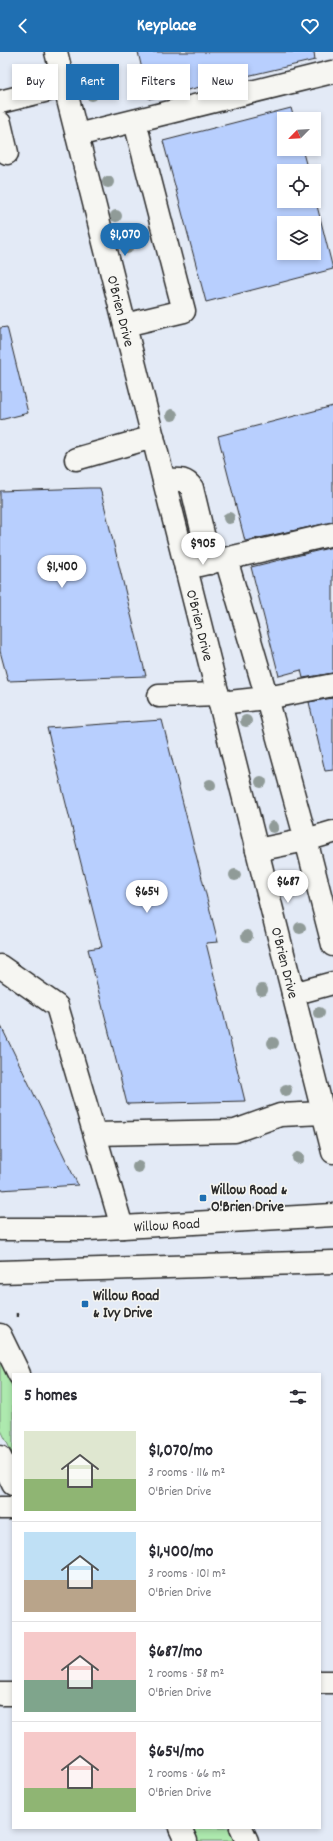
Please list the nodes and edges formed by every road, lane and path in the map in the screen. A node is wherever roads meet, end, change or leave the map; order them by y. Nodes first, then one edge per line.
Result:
1 (56, 52) edge
2 (332, 72) dead end
3 (64, 86) junction
4 (0, 102) edge
5 (135, 122) junction
6 (0, 123) edge
7 (77, 135) junction
8 (7, 153) dead end
9 (125, 325) junction
10 (153, 437) junction
11 (76, 460) dead end
12 (164, 480) junction
13 (333, 534) edge
14 (218, 561) junction
15 (186, 568) junction
16 (333, 685) edge
17 (159, 696) dead end
18 (267, 698) junction
19 (219, 699) junction
20 (333, 832) edge
21 (306, 840) junction
22 (257, 850) junction
23 (333, 946) edge
24 (0, 966) edge
25 (333, 983) edge
26 (293, 994) junction
27 (329, 1132) edge
28 (95, 1134) junction
29 (333, 1215) edge
30 (122, 1227) junction
31 (0, 1229) edge
32 (333, 1262) edge
33 (0, 1272) edge
34 (0, 1335) edge
35 (18, 1373) edge
36 (0, 1457) edge
37 (12, 1482) edge
38 (0, 1508) edge
39 (12, 1508) edge
40 (321, 1682) edge
41 (333, 1682) edge
42 (0, 1694) edge
43 (12, 1694) edge
44 (180, 1829) edge
45 (242, 1829) edge
46 (186, 1841) edge
47 (248, 1841) edge

1 - 3 street, O'Brien Drive
2 - 5 street
3 - 4 street
3 - 7 street, O'Brien Drive
5 - 7 street
5 - 9 street
6 - 8 street
7 - 9 street, O'Brien Drive
9 - 10 street, O'Brien Drive
10 - 11 street
10 - 12 street, O'Brien Drive
12 - 14 street
12 - 15 street, O'Brien Drive
13 - 14 street
14 - 15 street
14 - 18 street
15 - 19 street, O'Brien Drive
16 - 18 street
17 - 19 street
18 - 19 street
18 - 21 street
19 - 22 street, O'Brien Drive
20 - 21 street
21 - 22 street
21 - 23 street
22 - 26 street, O'Brien Drive
24 - 28 street
25 - 26 street
26 - 27 street, O'Brien Drive
27 - 28 street
28 - 30 street
29 - 30 street, Willow Road
30 - 31 street, Willow Road
32 - 33 street
34 - 35 street
36 - 37 street
38 - 39 street
40 - 41 street
42 - 43 street
44 - 46 street
45 - 47 street

